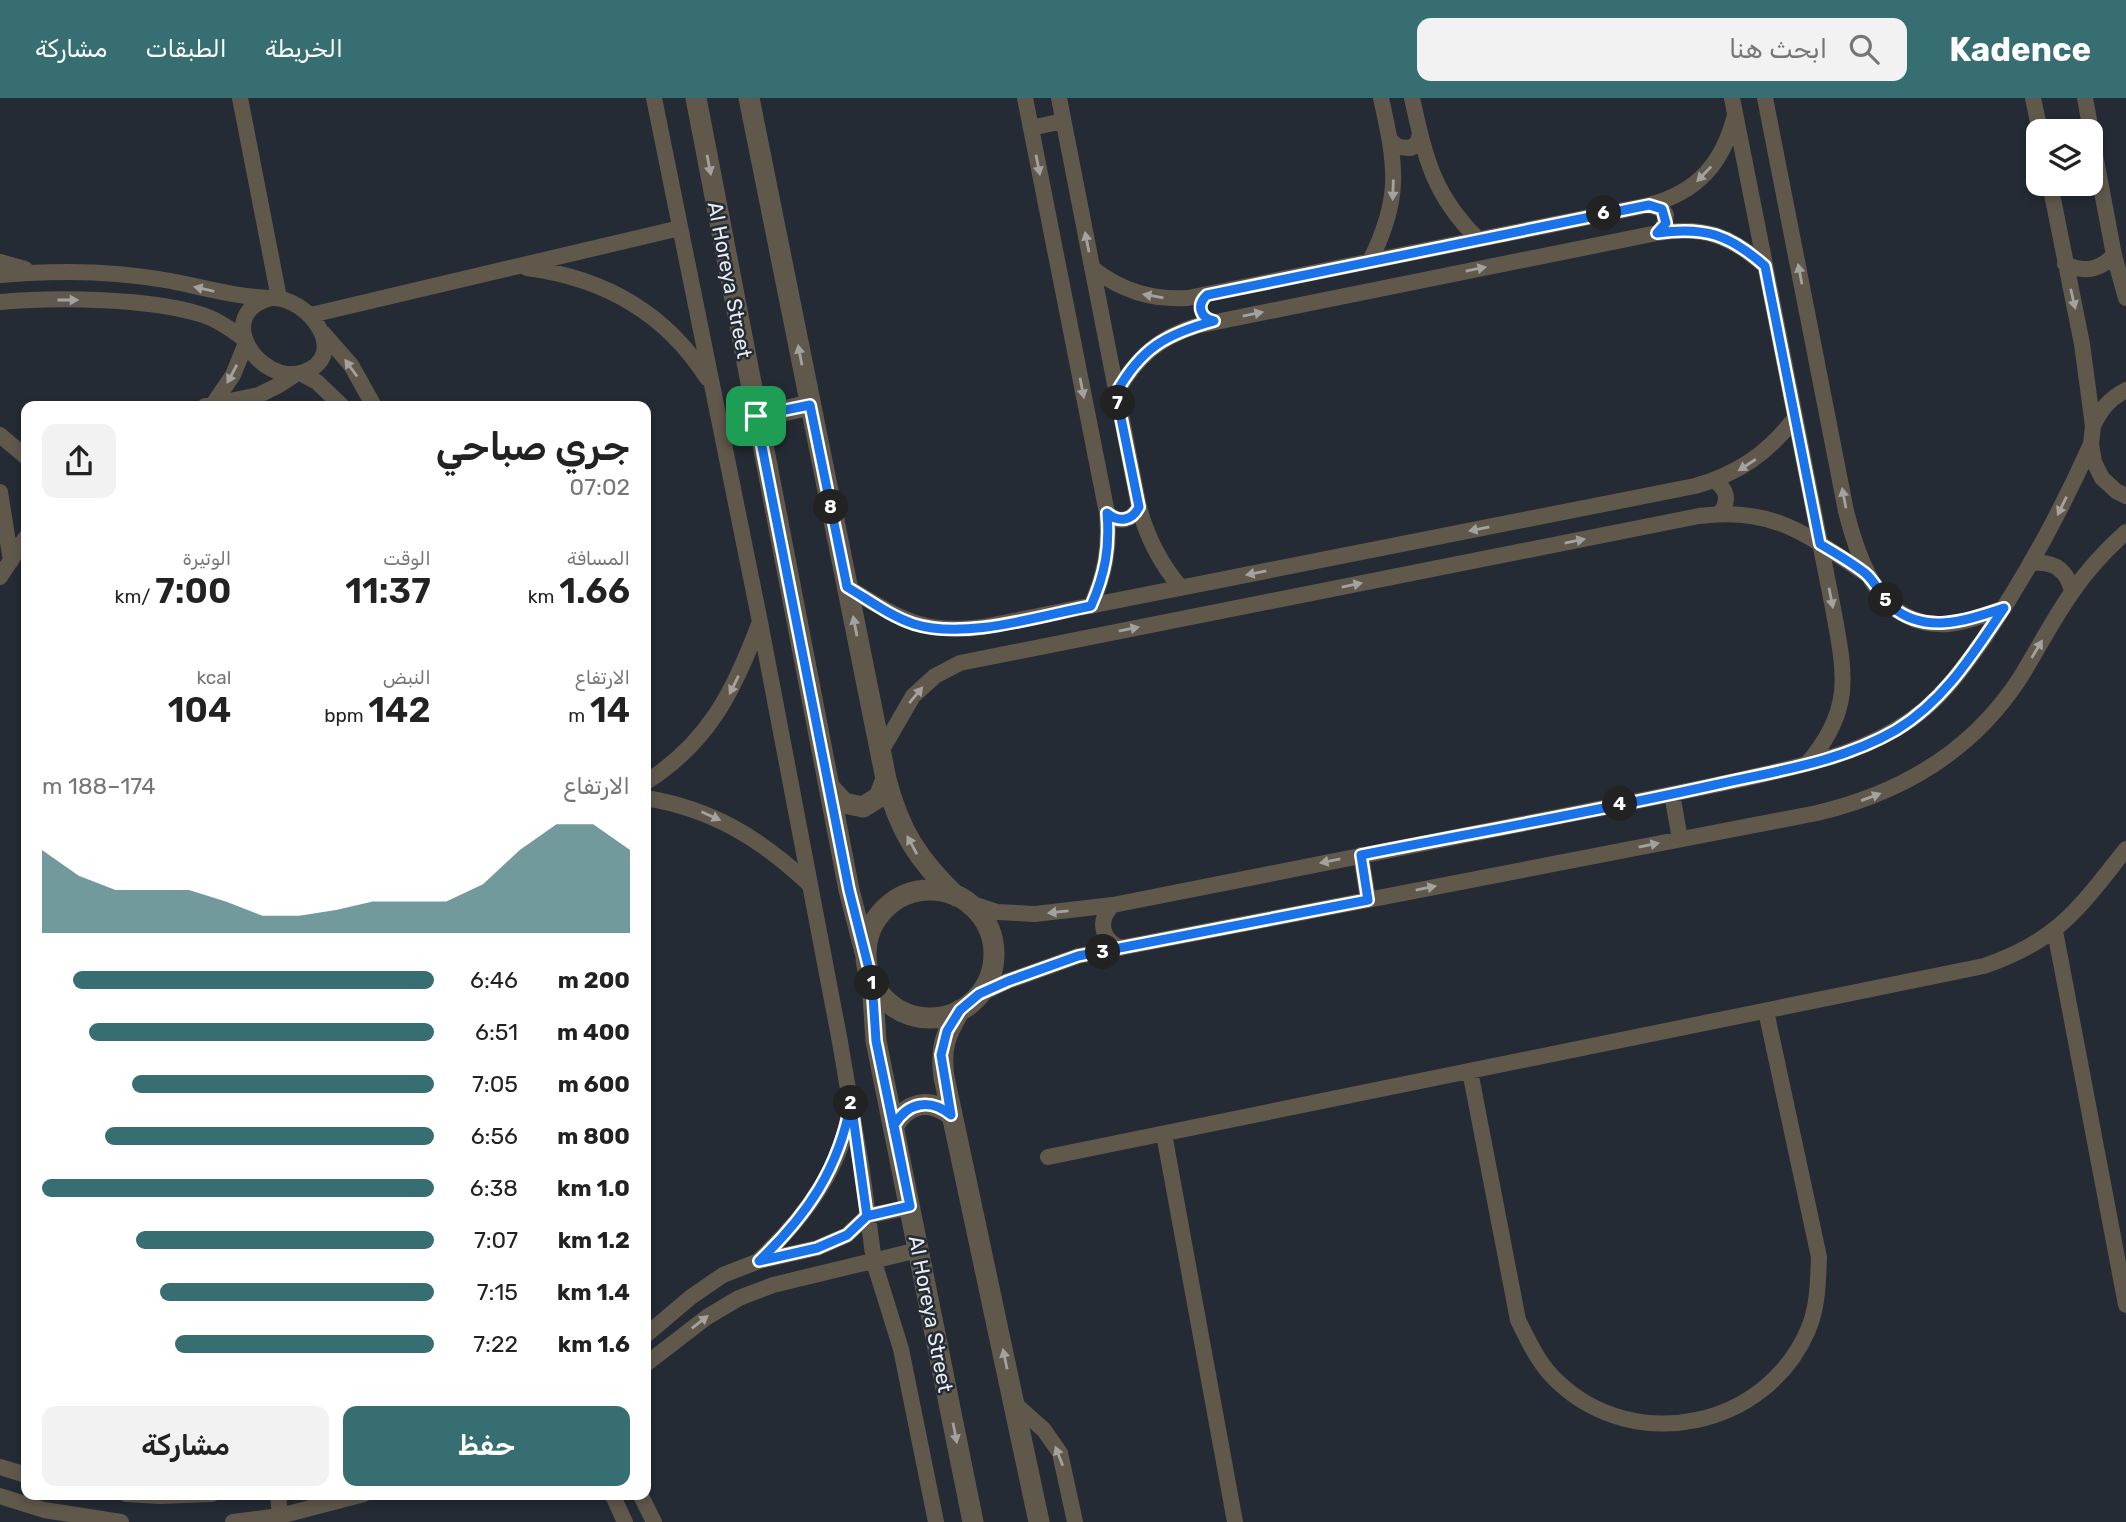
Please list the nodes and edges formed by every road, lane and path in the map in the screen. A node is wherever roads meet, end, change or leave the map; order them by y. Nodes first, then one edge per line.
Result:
1 (240, 98) edge
2 (654, 98) edge
3 (696, 98) edge
4 (749, 98) edge
5 (1025, 98) edge
6 (1059, 98) edge
7 (1381, 98) edge
8 (1412, 98) edge
9 (1732, 98) edge
10 (1765, 98) edge
11 (2034, 98) edge
12 (2085, 98) edge
13 (1735, 115) junction
14 (2038, 119) edge
15 (2089, 119) edge
16 (1063, 121) junction
17 (1031, 128) junction
18 (1420, 133) junction
19 (1390, 140) junction
20 (2052, 196) edge
21 (2103, 196) edge
22 (1649, 205) junction
23 (680, 228) junction
24 (1657, 233) junction
25 (1478, 239) junction
26 (2114, 255) junction
27 (1370, 261) junction
28 (0, 262) edge
29 (2066, 264) junction
30 (1765, 266) junction
31 (518, 267) junction
32 (1092, 268) junction
33 (44, 274) junction
34 (0, 275) edge
35 (1207, 295) junction
36 (275, 298) junction
37 (2126, 298) edge
38 (0, 302) edge
39 (311, 315) junction
40 (1214, 321) junction
41 (323, 334) junction
42 (245, 341) junction
43 (298, 374) junction
44 (712, 386) junction
45 (2126, 390) edge
46 (1116, 393) junction
47 (212, 401) edge
48 (238, 401) edge
49 (337, 401) edge
50 (371, 401) edge
51 (810, 405) junction
52 (756, 416) junction
53 (1795, 418) junction
54 (2093, 426) junction
55 (0, 435) edge
56 (2091, 444) junction
57 (21, 453) edge
58 (1714, 481) junction
59 (0, 492) edge
60 (2126, 496) edge
61 (1139, 507) junction
62 (1107, 513) junction
63 (1720, 513) junction
64 (2126, 532) edge
65 (1820, 544) junction
66 (21, 545) edge
67 (11, 561) junction
68 (2032, 563) junction
69 (1292, 566) junction
70 (1867, 575) junction
71 (0, 577) edge
72 (847, 587) junction
73 (1181, 588) junction
74 (2073, 591) junction
75 (1299, 596) junction
76 (1091, 606) junction
77 (2004, 608) junction
78 (760, 622) junction
79 (983, 627) junction
80 (988, 657) junction
81 (880, 753) junction
82 (1806, 765) junction
83 (651, 779) edge
84 (886, 779) junction
85 (831, 789) junction
86 (1671, 794) junction
87 (651, 799) edge
88 (1680, 839) junction
89 (2126, 849) edge
90 (1361, 855) junction
91 (809, 884) junction
92 (962, 899) junction
93 (1368, 900) junction
94 (1113, 905) junction
95 (2055, 931) junction
96 (1121, 948) junction
97 (866, 956) junction
98 (872, 981) junction
99 (979, 994) junction
100 (960, 1010) junction
101 (1766, 1011) junction
102 (1470, 1072) junction
103 (851, 1102) junction
104 (951, 1115) junction
105 (894, 1125) junction
106 (1164, 1134) junction
107 (1048, 1157) dead end
108 (910, 1206) junction
109 (867, 1216) junction
110 (918, 1250) junction
111 (759, 1261) junction
112 (874, 1262) junction
113 (2126, 1305) edge
114 (651, 1331) edge
115 (651, 1360) edge
116 (1015, 1404) junction
117 (0, 1466) edge
118 (21, 1473) edge
119 (0, 1496) edge
120 (122, 1500) edge
121 (279, 1500) edge
122 (341, 1500) edge
123 (615, 1500) edge
124 (643, 1500) edge
125 (280, 1516) junction
126 (119, 1522) edge
127 (233, 1522) edge
128 (625, 1522) edge
129 (654, 1522) edge
130 (936, 1522) edge
131 (973, 1522) edge
132 (1038, 1522) edge
133 (1075, 1522) edge
134 (1235, 1522) edge

1 - 36 street
2 - 23 street
3 -> 52 street, Al Horeya Street
51 -> 4 street
5 - 17 street
6 - 16 street
7 - 19 street
8 - 18 street
9 - 13 street
70 -> 10 street
11 - 14 street
12 - 15 street
13 -> 22 street
13 - 30 street
16 - 17 street
32 -> 16 street
17 -> 62 street
18 - 19 street
18 - 25 street
19 -> 27 street
20 - 29 street
21 - 26 street
22 - 24 street
22 - 25 street
23 - 31 street
23 - 44 street
24 - 30 street
40 -> 24 street
25 - 27 street
26 - 29 street
26 - 37 street
27 - 35 street
28 - 33 street
29 -> 54 street
30 - 53 street
31 - 39 street
31 - 44 street
35 -> 32 street
32 - 46 street
33 - 34 street
36 -> 33 street
35 - 40 street
36 - 39 street
36 - 42 street
38 -> 42 street
39 - 41 street
40 - 46 street
41 - 43 street
50 -> 41 street
42 - 43 street
42 -> 47 street
43 - 48 street
43 - 49 street
44 - 78 street
45 - 54 street
46 - 61 street
51 - 52 street
51 - 72 street
52 - 85 street, Al Horeya Street
53 -> 58 street
53 - 65 street
54 - 56 street
55 - 57 street
56 - 60 street
56 -> 68 street
58 - 63 street
58 -> 69 street
59 - 67 street
61 - 62 street
61 - 73 street
62 - 76 street
63 - 65 street
75 -> 63 street
64 - 74 street
65 - 70 street
65 -> 82 street
66 - 67 street
67 - 71 street
68 - 74 street
68 - 77 street
69 -> 73 street
69 - 75 street
70 - 77 street
72 - 79 street
81 -> 72 street
73 - 76 street
88 -> 74 street
80 -> 75 street
76 - 79 street
77 - 82 street
78 -> 83 street
78 - 91 street
79 - 80 street
81 -> 80 street
81 - 84 street
82 - 86 street
84 - 85 street
92 -> 84 street
85 - 97 street, Al Horeya Street
86 - 88 street
86 - 90 street
87 -> 91 street
93 -> 88 street
89 - 95 street
90 - 93 street
90 -> 94 street
91 - 103 street
94 -> 92 street
92 - 97 street
92 - 99 street
93 - 96 street
94 - 96 street
95 - 101 street
95 - 113 street
96 - 99 street
97 - 98 street
98 - 100 street
98 - 105 street, Al Horeya Street
99 - 100 street
100 - 104 street
101 - 102 street
101 - 102 street
102 - 106 street
103 - 109 street
103 - 111 street
104 - 105 street
116 -> 104 street
105 - 108 street, Al Horeya Street
106 - 107 street
106 - 134 street
108 - 109 street
108 - 110 street, Al Horeya Street
109 - 111 street
109 - 112 street
110 - 112 street
110 -> 131 street, Al Horeya Street
111 - 114 street
115 -> 112 street
112 - 130 street
116 - 132 street
133 -> 116 street
117 - 118 street
119 - 126 street
120 - 126 street
121 - 125 street
122 - 125 street
123 - 128 street
124 - 129 street
125 - 127 street

